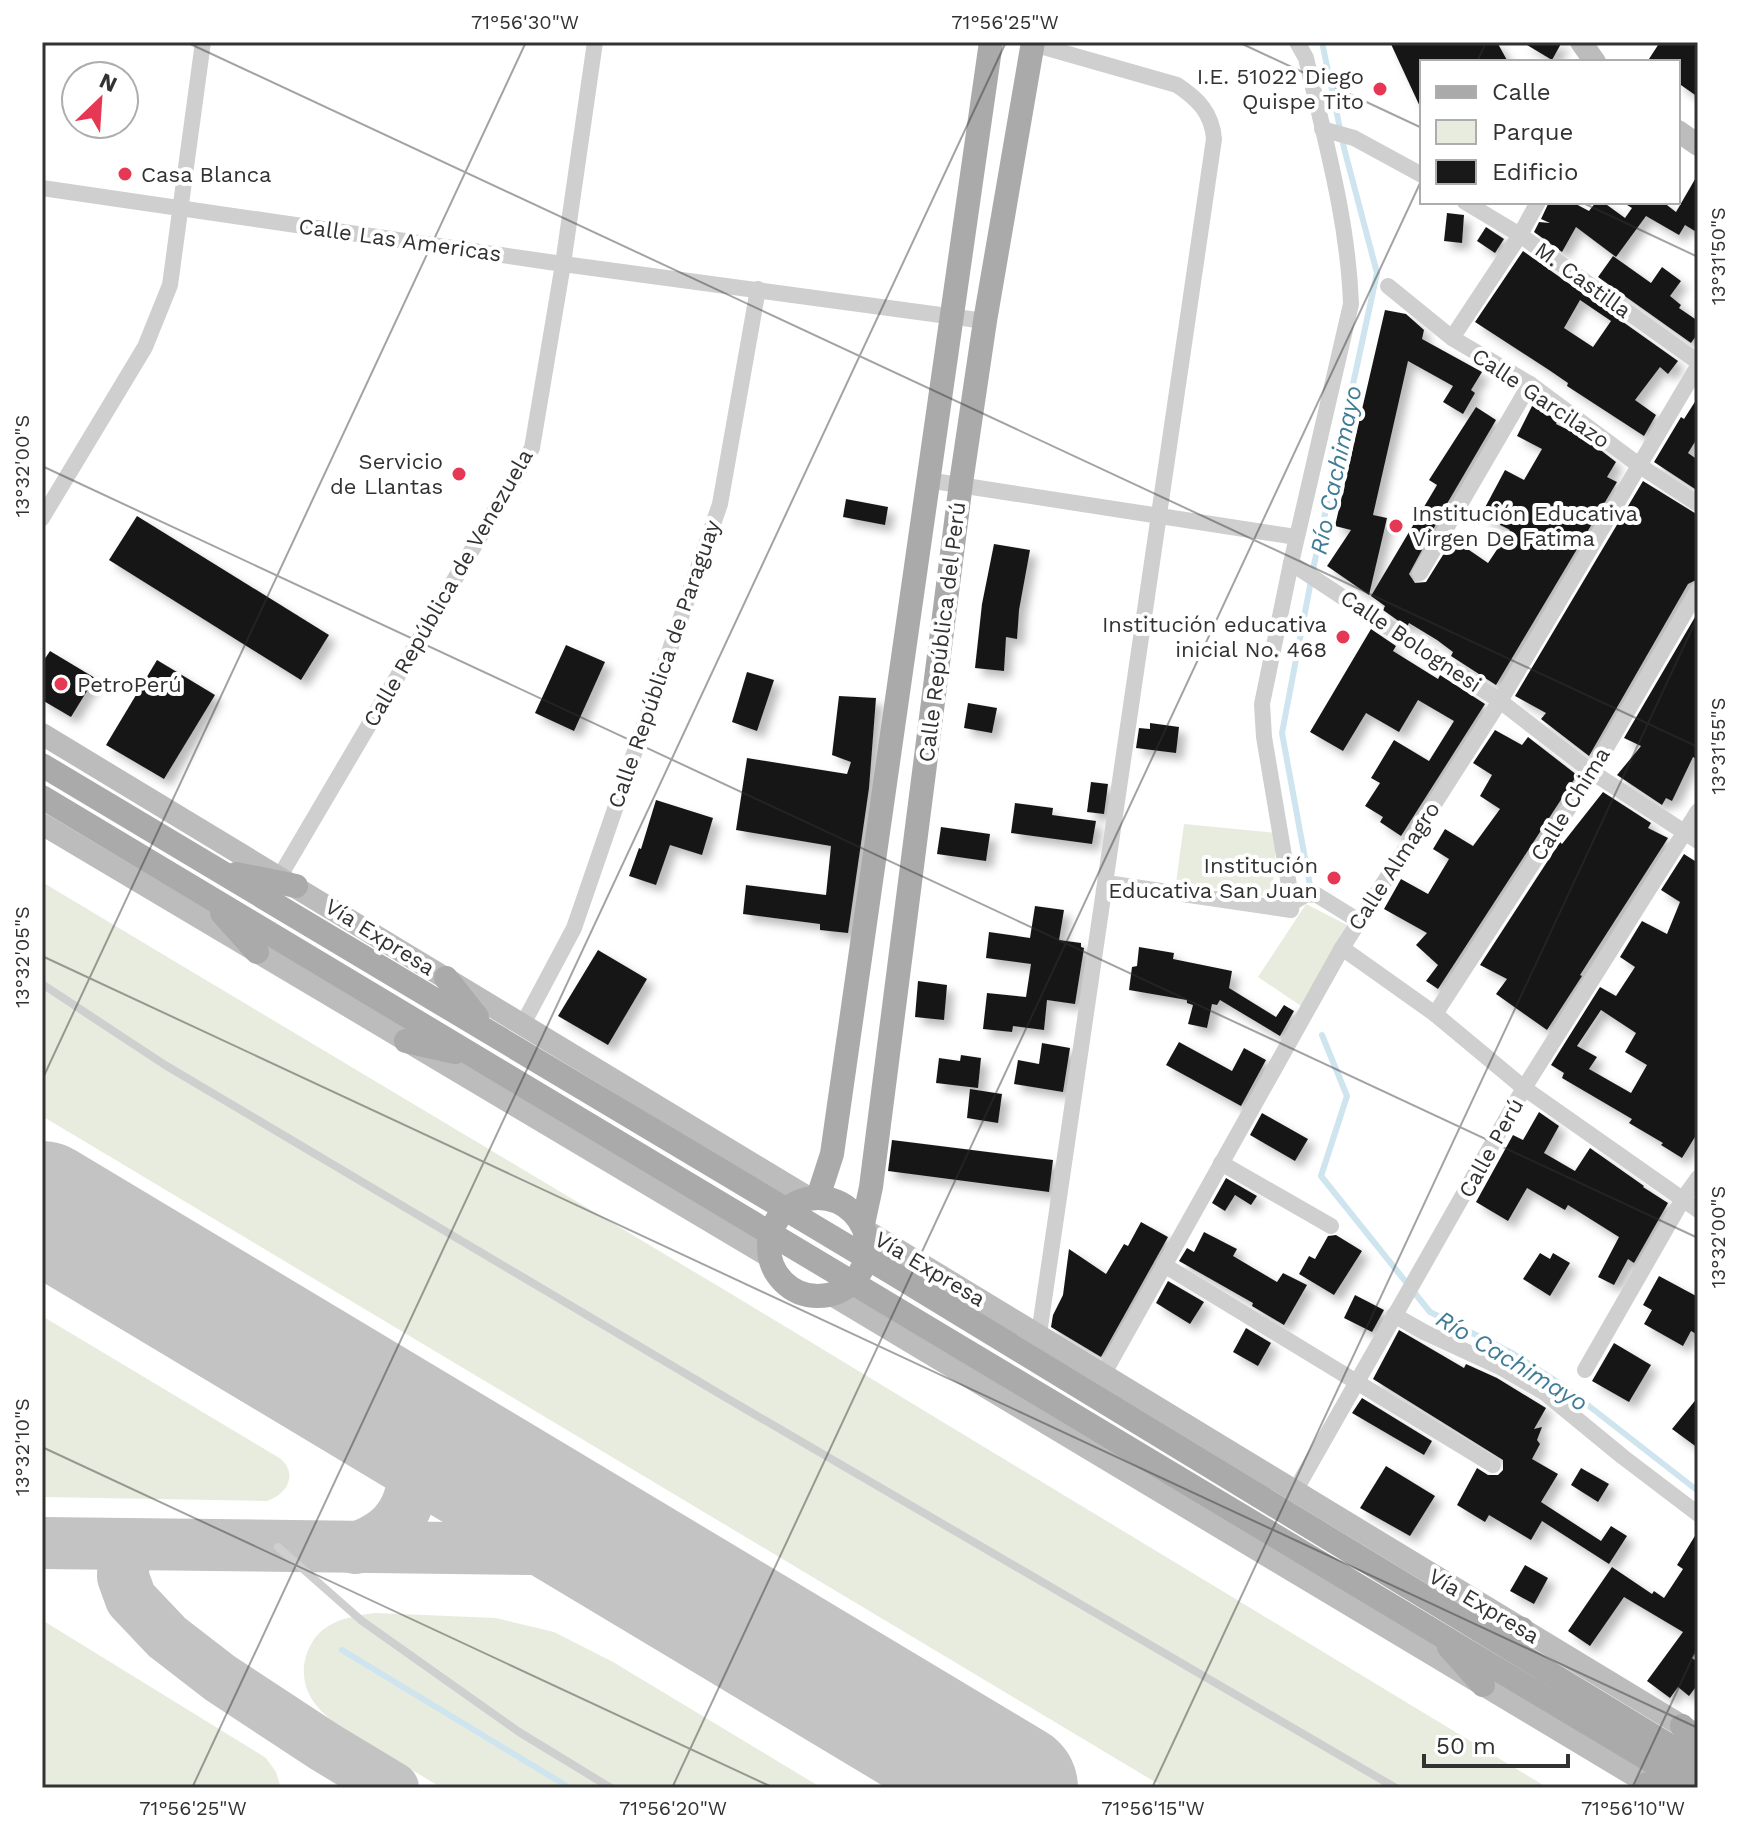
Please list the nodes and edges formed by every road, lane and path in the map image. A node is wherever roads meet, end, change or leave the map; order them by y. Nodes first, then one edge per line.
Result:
1 (203, 42) edge
2 (595, 42) edge
3 (991, 42) edge
4 (1297, 42) edge
5 (1581, 42) edge
6 (1033, 43) edge
7 (1594, 60) edge
8 (1328, 130) junction
9 (1680, 132) edge
10 (1698, 145) edge
11 (1420, 174) edge
12 (42, 188) edge
13 (1468, 204) edge
14 (1537, 204) edge
15 (180, 208) junction
16 (1520, 235) junction
17 (563, 264) junction
18 (1388, 286) dead end
19 (758, 289) junction
20 (953, 316) junction
21 (985, 321) junction
22 (1452, 338) junction
23 (1698, 364) edge
24 (1530, 384) junction
25 (1640, 466) junction
26 (927, 480) junction
27 (961, 483) junction
28 (1698, 504) edge
29 (1160, 516) junction
30 (42, 518) edge
31 (1296, 537) junction
32 (1296, 566) junction
33 (1420, 573) dead end
34 (1698, 590) edge
35 (1500, 701) junction
36 (42, 734) edge
37 (42, 765) edge
38 (1592, 772) junction
39 (42, 797) edge
40 (1698, 811) edge
41 (42, 824) edge
42 (1692, 837) edge
43 (219, 870) junction
44 (288, 881) junction
45 (1107, 883) junction
46 (204, 894) junction
47 (1292, 903) junction
48 (1359, 921) junction
49 (1342, 948) junction
50 (257, 952) junction
51 (446, 978) junction
52 (42, 984) edge
53 (1435, 1014) junction
54 (523, 1024) junction
55 (489, 1031) junction
56 (406, 1041) junction
57 (477, 1057) junction
58 (1524, 1088) junction
59 (1221, 1163) junction
60 (1698, 1178) edge
61 (814, 1198) junction
62 (1683, 1199) junction
63 (786, 1209) junction
64 (1698, 1210) edge
65 (1331, 1226) dead end
66 (864, 1227) junction
67 (771, 1232) junction
68 (770, 1257) junction
69 (867, 1257) junction
70 (1164, 1265) junction
71 (854, 1282) junction
72 (832, 1295) junction
73 (1394, 1315) junction
74 (1039, 1334) junction
75 (1585, 1370) dead end
76 (1104, 1373) junction
77 (1357, 1382) junction
78 (1493, 1465) dead end
79 (1295, 1491) junction
80 (1698, 1514) edge
81 (278, 1547) dead end
82 (1440, 1620) junction
83 (1522, 1629) junction
84 (1483, 1685) junction
85 (1693, 1735) edge
86 (1698, 1763) edge
87 (1655, 1787) edge
88 (611, 1788) edge
89 (1396, 1788) edge
90 (1696, 1788) edge

1 - 15 street
2 - 17 street, Calle República de Venezuela
3 - 20 main road, Calle República del Perú
4 - 8 street
5 - 7 main road
6 - 21 main road, Calle República del Perú
6 - 29 street
8 - 11 street
8 - 31 street
9 - 10 main road
12 - 15 street, Calle Las Americas
13 - 16 street, M. Castilla
14 - 16 street
15 - 17 street, Calle Las Americas
15 - 30 street
16 - 22 street
16 - 23 street, M. Castilla
17 - 19 street, Calle Las Americas
17 - 44 street, Calle República de Venezuela
18 - 22 street, Calle Garcilazo
19 - 20 street, Calle Las Americas
19 - 54 street, Calle República de Paraguay
20 - 21 street, Calle Las Americas
20 - 26 main road, Calle República del Perú
21 - 27 main road, Calle República del Perú
22 - 24 street, Calle Garcilazo
23 - 25 street, Calle Almagro
24 - 25 street, Calle Garcilazo
24 - 33 street
25 - 28 street, Calle Garcilazo
25 - 35 street, Calle Almagro
26 - 27 street
26 - 61 main road, Calle República del Perú
27 - 29 street
27 - 66 main road, Calle República del Perú
29 - 31 street
29 - 45 street
31 - 32 street
32 - 35 street, Calle Bolognesi
32 - 47 street
34 - 38 street, Calle Chima
35 - 38 street, Calle Bolognesi
35 - 48 street, Calle Almagro
36 - 44 main road, Vía Expresa
37 - 43 main road, Vía Expresa
38 - 42 street, Calle Bolognesi
38 - 53 street, Calle Chima
39 - 46 main road, Vía Expresa
40 - 42 street, Calle Perú
41 - 50 main road
42 - 58 street, Calle Perú
43 - 44 main road
43 - 55 main road, Vía Expresa
44 - 51 main road, Vía Expresa
45 - 47 street
45 - 74 street
46 - 50 main road
46 - 57 main road, Vía Expresa
47 - 48 street
48 - 49 street, Calle Almagro
49 - 53 street
49 - 59 street, Calle Almagro
50 - 56 main road
51 - 54 main road, Vía Expresa
51 - 55 main road
52 - 89 lane
53 - 58 street
54 - 61 main road, Vía Expresa
55 - 63 main road, Vía Expresa
56 - 57 main road
56 - 68 main road
57 - 67 main road, Vía Expresa
58 - 62 street
58 - 73 street, Calle Perú
59 - 65 street
59 - 70 street, Calle Almagro
60 - 62 street
61 - 63 main road
61 - 66 main road, Vía Expresa
62 - 64 street
62 - 75 street
63 - 67 main road
63 - 69 main road, Vía Expresa
66 - 69 main road, Calle República del Perú
66 - 74 main road, Vía Expresa
67 - 68 main road
67 - 71 main road, Vía Expresa
68 - 72 main road
69 - 71 main road
69 - 82 main road, Vía Expresa
70 - 76 street, Calle Almagro
70 - 77 street
71 - 72 main road
71 - 82 main road, Vía Expresa
72 - 84 main road
73 - 77 street, Calle Perú
73 - 80 street
74 - 76 main road, Vía Expresa
76 - 79 main road, Vía Expresa
77 - 78 street
77 - 79 street, Calle Perú
79 - 83 main road, Vía Expresa
81 - 88 lane
82 - 83 main road
82 - 84 main road
82 - 86 main road, Vía Expresa
82 - 90 main road, Vía Expresa
83 - 85 main road, Vía Expresa
84 - 87 main road

